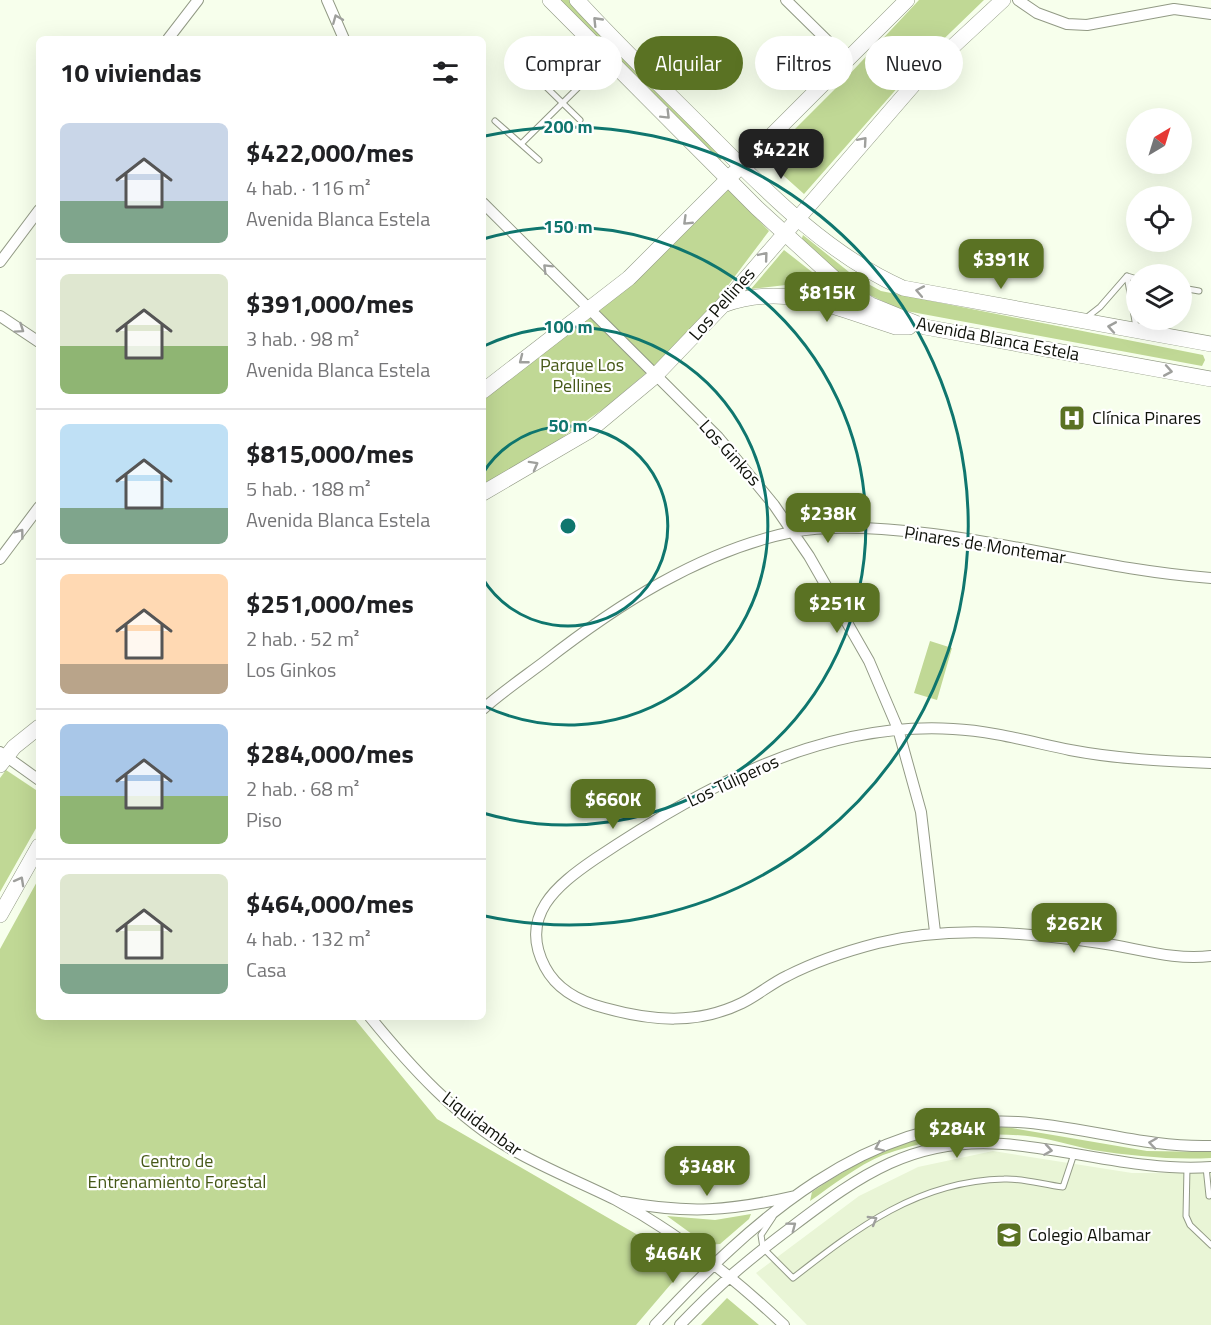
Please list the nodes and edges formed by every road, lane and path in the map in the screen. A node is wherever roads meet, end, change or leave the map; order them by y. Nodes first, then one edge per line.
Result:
1 (198, 0) edge
2 (327, 0) edge
3 (550, 0) edge
4 (577, 0) edge
5 (786, 0) edge
6 (907, 0) edge
7 (1003, 0) edge
8 (1018, 0) edge
9 (1211, 14) edge
10 (170, 36) edge
11 (343, 36) edge
12 (586, 36) edge
13 (823, 36) edge
14 (853, 54) edge
15 (622, 72) edge
16 (549, 90) edge
17 (577, 90) edge
18 (818, 90) edge
19 (563, 104) junction
20 (580, 120) dead end
21 (495, 121) dead end
22 (520, 144) junction
23 (539, 160) dead end
24 (742, 167) junction
25 (729, 180) junction
26 (486, 206) edge
27 (36, 214) edge
28 (797, 217) junction
29 (784, 233) junction
30 (0, 262) edge
31 (1126, 277) edge
32 (1192, 290) edge
33 (1199, 291) dead end
34 (723, 305) junction
35 (588, 309) junction
36 (0, 316) edge
37 (1082, 321) junction
38 (925, 327) junction
39 (1137, 331) joint
40 (36, 340) edge
41 (1211, 344) edge
42 (654, 377) junction
43 (1211, 379) edge
44 (486, 389) edge
45 (486, 492) edge
46 (36, 511) edge
47 (793, 532) junction
48 (0, 559) edge
49 (1211, 578) edge
50 (486, 707) edge
51 (898, 729) junction
52 (36, 730) edge
53 (2, 758) edge
54 (1211, 763) edge
55 (36, 778) edge
56 (36, 851) edge
57 (0, 915) edge
58 (935, 932) junction
59 (1211, 956) edge
60 (373, 1020) edge
61 (1211, 1146) edge
62 (1074, 1154) junction
63 (1187, 1167) junction
64 (1209, 1167) edge
65 (798, 1195) junction
66 (1211, 1196) edge
67 (616, 1200) junction
68 (778, 1211) junction
69 (1211, 1245) edge
70 (764, 1248) junction
71 (713, 1263) junction
72 (729, 1275) junction
73 (655, 1325) edge
74 (680, 1325) edge
75 (784, 1325) edge

1 - 10 street
11 -> 2 street
3 - 12 main road, Avenida Blanca Estela
24 -> 4 main road, Avenida Blanca Estela
5 - 13 street
6 - 14 main road
28 -> 7 main road, Los Pellines
8 - 9 street
15 -> 25 main road, Avenida Blanca Estela
16 - 19 lane
17 - 19 lane
18 - 24 main road
19 - 20 lane
19 - 22 lane
21 - 22 lane
22 - 23 lane
24 - 25 main road
24 - 28 main road, Avenida Blanca Estela
25 - 29 main road, Avenida Blanca Estela
25 -> 35 main road
35 -> 26 street, Los Ginkos
27 - 30 street
28 - 29 main road, Los Pellines
37 -> 28 main road, Avenida Blanca Estela
34 -> 29 main road, Los Pellines
29 - 38 main road, Avenida Blanca Estela
31 - 37 lane
32 - 33 lane
34 - 38 main road
34 - 42 main road, Los Pellines
35 - 42 street, Los Ginkos
35 -> 44 main road
36 -> 40 street
39 -> 37 main road, Avenida Blanca Estela
38 -> 43 main road, Avenida Blanca Estela
39 - 41 main road, Avenida Blanca Estela
45 -> 42 main road, Los Pellines
42 - 47 street, Los Ginkos
48 -> 46 street
47 - 49 street, Pinares de Montemar
47 - 50 street, Pinares de Montemar
47 - 51 street, Los Ginkos
51 - 54 street, Los Tuliperos
51 - 58 street, Los Ginkos
51 - 58 street, Los Tuliperos
52 - 53 main road
53 - 55 street
57 -> 56 main road
58 - 59 street, Los Tuliperos
60 - 67 street, Liquidambar
61 -> 65 street
62 - 63 street
70 -> 62 street
70 -> 62 lane
63 - 64 street
63 - 69 lane
64 - 66 lane
65 - 67 street, Liquidambar
65 - 68 street
67 - 71 street, Liquidambar
68 - 70 lane
68 - 71 street
70 - 72 street
71 - 72 street, Liquidambar
71 - 73 street
72 - 74 street
72 - 75 street, Liquidambar

